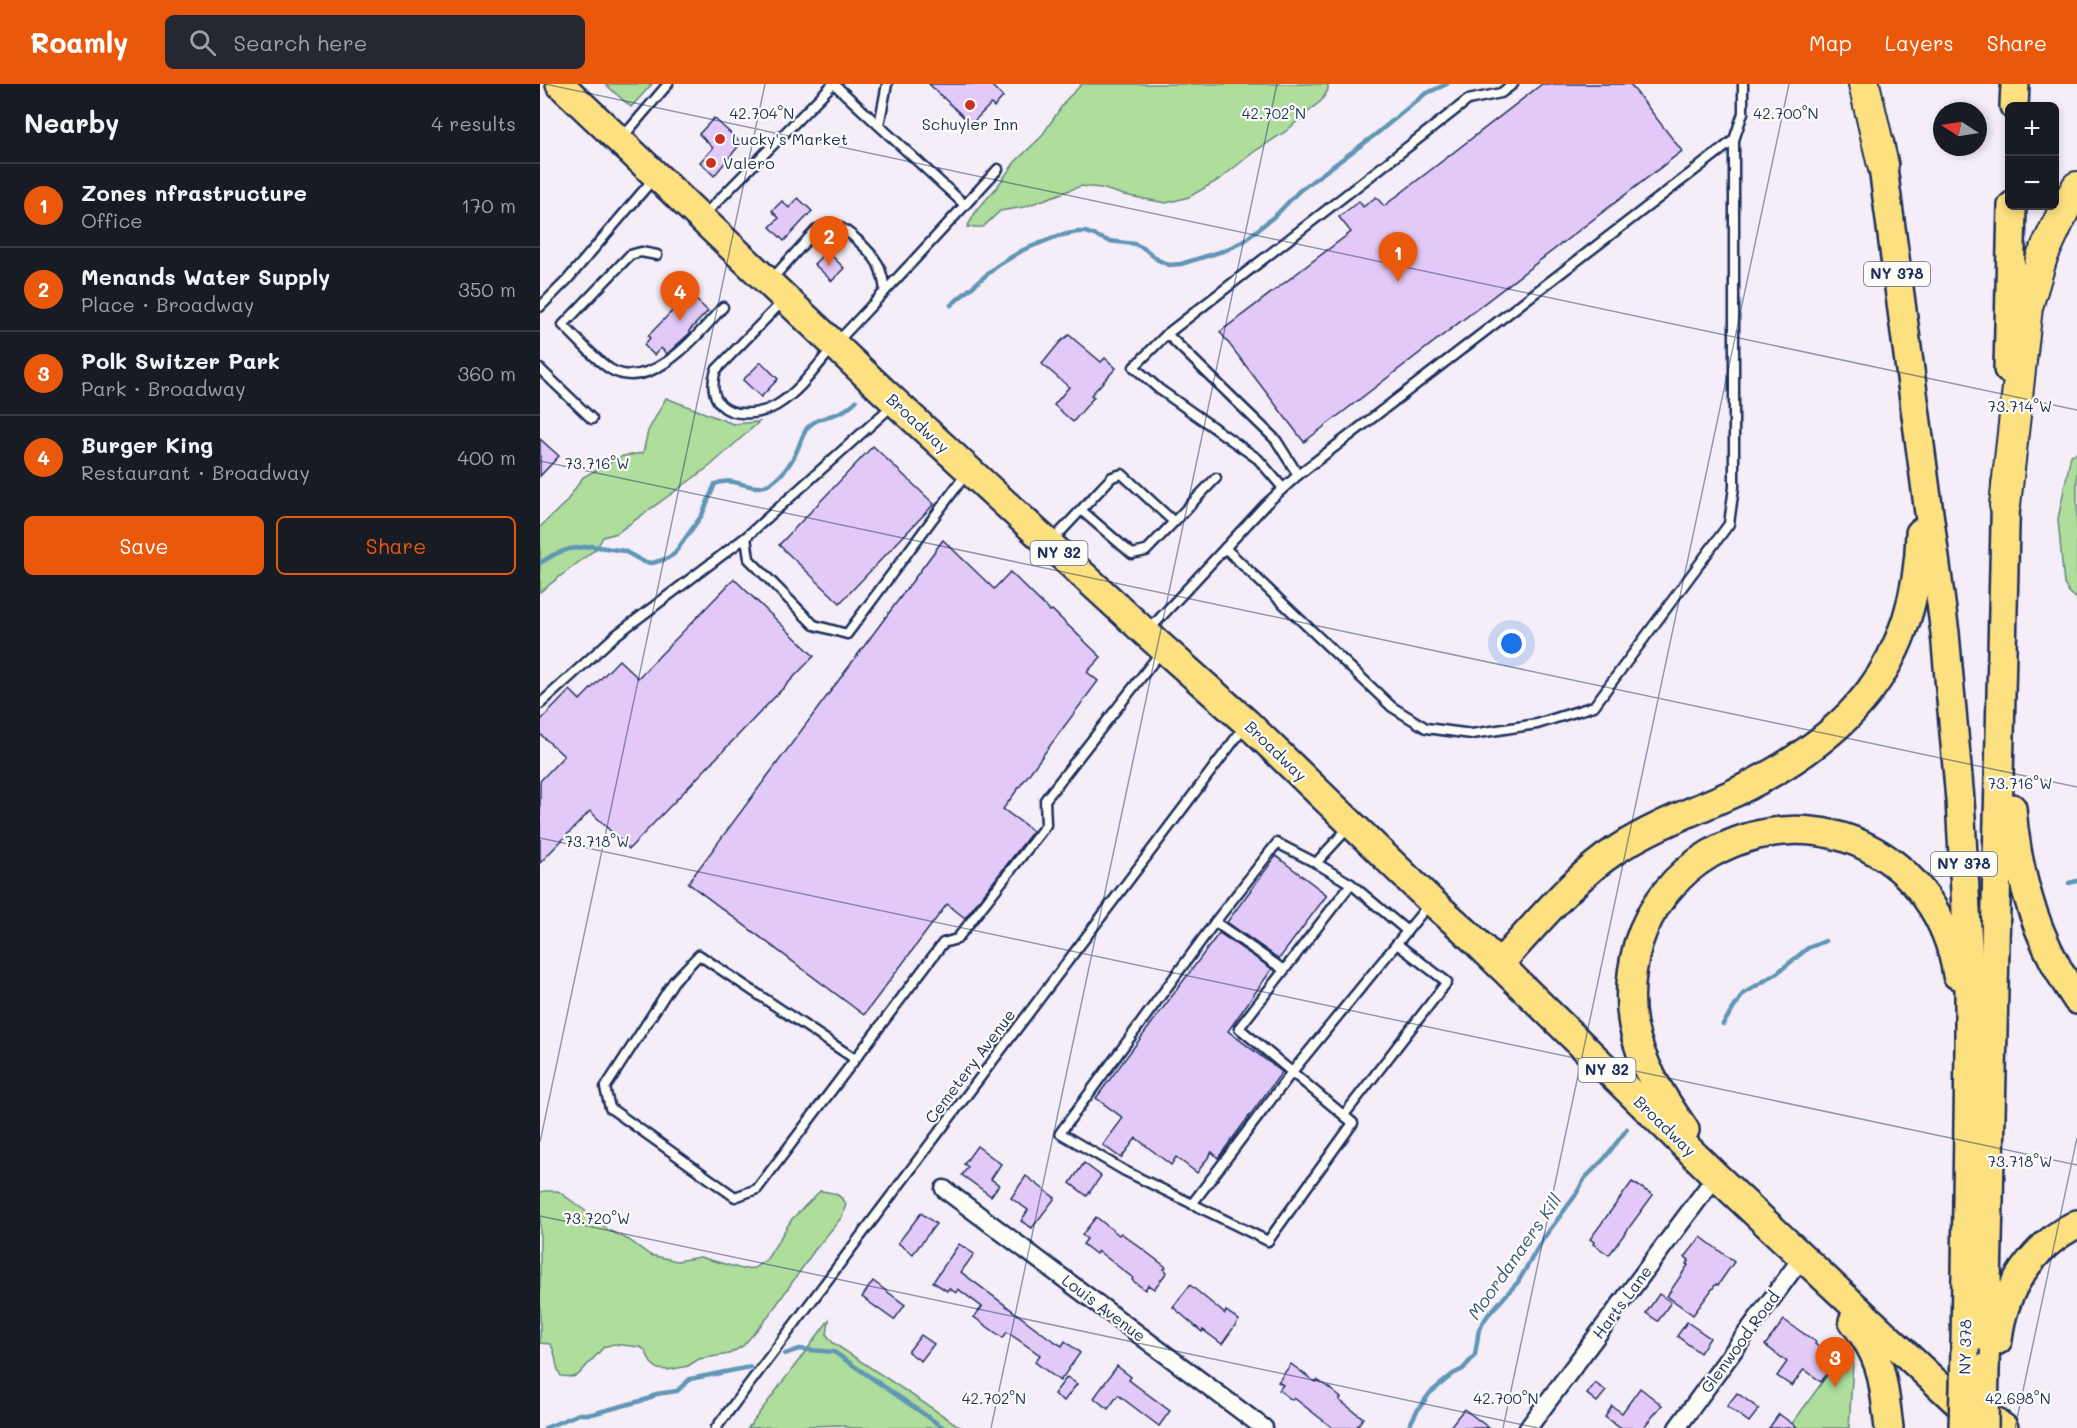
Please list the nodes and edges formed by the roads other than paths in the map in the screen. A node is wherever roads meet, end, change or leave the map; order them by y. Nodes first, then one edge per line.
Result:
1 (560, 84) edge
2 (668, 84) edge
3 (834, 84) edge
4 (887, 84) edge
5 (1513, 84) edge
6 (1743, 84) edge
7 (1864, 84) edge
8 (1871, 84) edge
9 (2014, 84) edge
10 (2014, 102) edge
11 (879, 125) junction
12 (1734, 140) junction
13 (620, 141) junction
14 (1882, 165) junction
15 (998, 169) dead end
16 (657, 175) junction
17 (2077, 187) edge
18 (965, 205) junction
19 (2012, 210) edge
20 (702, 217) junction
21 (657, 255) dead end
22 (777, 290) junction
23 (885, 291) junction
24 (723, 307) dead end
25 (540, 308) edge
26 (1167, 334) junction
27 (835, 345) junction
28 (540, 369) edge
29 (1911, 382) junction
30 (895, 403) junction
31 (592, 418) dead end
32 (969, 470) junction
33 (1298, 475) junction
34 (1216, 478) dead end
35 (1283, 488) junction
36 (2005, 505) junction
37 (1081, 510) junction
38 (1174, 522) junction
39 (746, 537) junction
40 (1049, 544) junction
41 (1226, 548) junction
42 (1154, 641) junction
43 (2002, 647) junction
44 (540, 704) edge
45 (1247, 723) junction
46 (1352, 825) junction
47 (1316, 863) junction
48 (1351, 884) junction
49 (1431, 901) junction
50 (1215, 922) junction
51 (1407, 931) junction
52 (1397, 944) junction
53 (1499, 964) junction
54 (1284, 970) junction
55 (2077, 1000) edge
56 (855, 1059) junction
57 (1292, 1072) junction
58 (1344, 1116) junction
59 (1969, 1134) junction
60 (1716, 1176) junction
61 (944, 1189) dead end
62 (1192, 1204) junction
63 (2077, 1224) edge
64 (1803, 1256) junction
65 (1916, 1363) junction
66 (1990, 1373) junction
67 (716, 1428) edge
68 (1264, 1428) edge
69 (1527, 1428) edge
70 (1677, 1428) edge
71 (1889, 1428) edge
72 (1963, 1428) edge
73 (1986, 1428) edge
74 (2004, 1428) edge

1 - 13 main road, Broadway / NY 32
2 - 13 lane
3 - 11 lane
3 - 20 lane
4 - 11 lane
5 - 26 lane
6 - 12 lane
7 - 14 highway
8 - 14 main road, NY 378 / NY 378
9 - 10 main road
11 - 18 lane
12 - 33 lane
12 - 41 lane
13 - 16 main road, Broadway / NY 32
14 - 29 main road, NY 378 / NY 378
15 - 18 lane
16 - 20 main road, Broadway / NY 32
16 - 25 lane
17 - 36 highway
18 - 23 lane
19 - 36 main road, NY 378 / NY 378
20 - 22 main road, Broadway / NY 32
21 - 24 lane
22 - 23 lane
22 - 27 main road, Broadway / NY 32
22 - 27 lane
23 - 27 lane
26 - 33 lane
26 - 35 lane
27 - 30 main road, Broadway / NY 32
28 - 31 lane
29 - 53 main road
29 - 59 main road, NY 378 / NY 378
30 - 32 main road, Broadway / NY 32
30 - 39 lane
32 - 39 lane
32 - 40 main road, Broadway / NY 32
33 - 35 lane
34 - 38 lane
35 - 41 lane
36 - 43 main road, NY 378 / NY 378
37 - 38 lane
37 - 38 lane
37 - 40 lane
39 - 44 lane
40 - 42 main road, Broadway / NY 32
41 - 42 lane
42 - 45 main road, Broadway / NY 32
42 - 56 lane
43 - 55 main road
43 - 66 main road, NY 378 / NY 378
45 - 46 main road, Broadway / NY 32
45 - 67 lane, Cemetery Avenue
46 - 47 lane
46 - 49 main road, Broadway / NY 32
47 - 48 lane
47 - 50 lane
48 - 51 lane
48 - 54 lane
49 - 51 lane
49 - 53 main road, Broadway / NY 32
50 - 54 lane
50 - 62 lane
51 - 52 lane
52 - 57 lane
52 - 58 lane
53 - 60 main road, Broadway / NY 32
54 - 57 lane
56 - 56 lane
57 - 58 lane
57 - 62 lane
58 - 62 lane
59 - 60 main road
59 - 72 main road, NY 378 / NY 378, bridge
60 - 64 main road, Broadway / NY 32
60 - 69 street, Harts Lane
61 - 68 street, Louis Avenue
63 - 66 main road
64 - 65 main road, Broadway / NY 32
64 - 70 street, Glenwood Road
64 - 71 main road
65 - 73 main road, Broadway / NY 32
65 - 74 main road
66 - 73 main road

